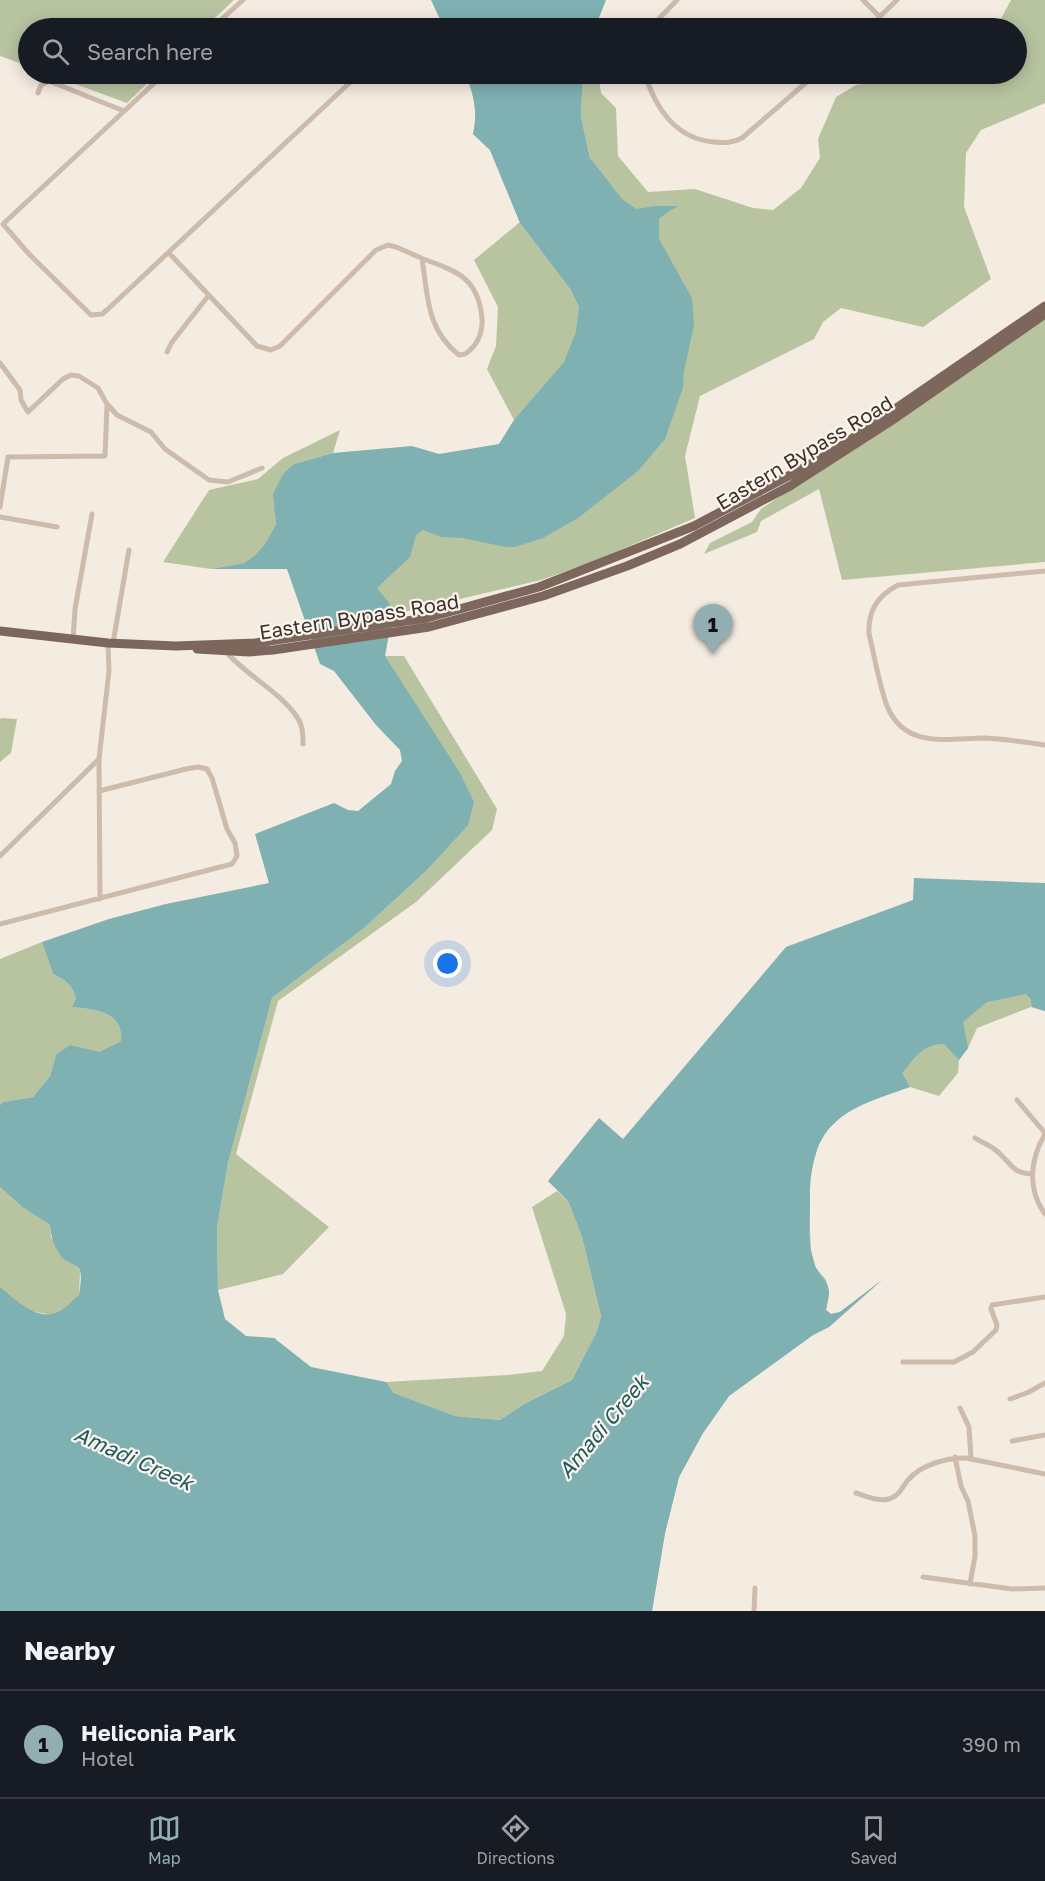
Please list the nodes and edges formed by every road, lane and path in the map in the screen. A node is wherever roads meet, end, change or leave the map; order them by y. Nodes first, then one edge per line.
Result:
1 (243, 0) edge
2 (677, 0) edge
3 (863, 0) edge
4 (897, 0) edge
5 (879, 16) joint
6 (223, 18) edge
7 (660, 18) edge
8 (43, 84) edge
9 (56, 84) edge
10 (153, 84) edge
11 (348, 84) edge
12 (648, 84) edge
13 (804, 84) edge
14 (38, 93) dead end
15 (124, 111) junction
16 (2, 223) edge
17 (169, 253) junction
18 (422, 259) junction
19 (209, 295) junction
20 (1045, 306) edge
21 (1045, 314) edge
22 (166, 352) dead end
23 (0, 363) edge
24 (107, 404) junction
25 (262, 468) dead end
26 (0, 507) edge
27 (92, 514) dead end
28 (0, 517) edge
29 (57, 527) dead end
30 (129, 550) dead end
31 (1045, 572) edge
32 (428, 622) junction
33 (0, 631) edge
34 (73, 640) junction
35 (110, 643) junction
36 (176, 646) junction
37 (272, 646) junction
38 (225, 651) junction
39 (303, 744) dead end
40 (1045, 745) edge
41 (99, 759) junction
42 (99, 790) junction
43 (0, 856) edge
44 (100, 898) junction
45 (0, 924) edge
46 (1017, 1100) dead end
47 (1045, 1134) edge
48 (975, 1138) dead end
49 (1032, 1174) junction
50 (1045, 1214) edge
51 (1045, 1297) edge
52 (903, 1362) dead end
53 (1045, 1383) edge
54 (1010, 1399) dead end
55 (960, 1408) dead end
56 (1045, 1435) edge
57 (1012, 1441) dead end
58 (955, 1457) junction
59 (971, 1459) junction
60 (1045, 1474) edge
61 (856, 1493) dead end
62 (923, 1577) dead end
63 (970, 1584) junction
64 (755, 1588) dead end
65 (1045, 1588) edge
66 (754, 1611) edge

1 - 6 street
2 - 7 street
3 - 5 street
4 - 5 street
8 - 14 street
9 - 15 street
10 - 15 street
11 - 17 street
12 - 13 street
15 - 16 street
16 - 17 street
17 - 19 street
18 - 18 street
18 - 19 street
19 - 22 street
20 - 32 main road, Eastern Bypass Road
21 - 32 main road, Eastern Bypass Road
23 - 24 street
24 - 25 street
24 - 26 street
27 - 34 street
28 - 29 street
30 - 35 street
31 - 40 street
32 - 37 main road, Eastern Bypass Road
33 - 34 main road, Eastern Bypass Road
34 - 35 main road, Eastern Bypass Road
35 - 36 main road, Eastern Bypass Road
35 - 41 street
36 - 37 main road, Eastern Bypass Road
36 - 38 main road, Eastern Bypass Road
37 - 38 main road, Eastern Bypass Road
38 - 39 street
41 - 42 street
41 - 43 street
42 - 44 street
42 - 44 street
44 - 45 street
46 - 47 street
47 - 49 street
48 - 49 street
49 - 50 street
51 - 52 street
53 - 54 street
55 - 59 street
56 - 57 street
58 - 59 street
58 - 61 street
58 - 63 street
59 - 60 street
62 - 63 street
63 - 65 street
64 - 66 street

